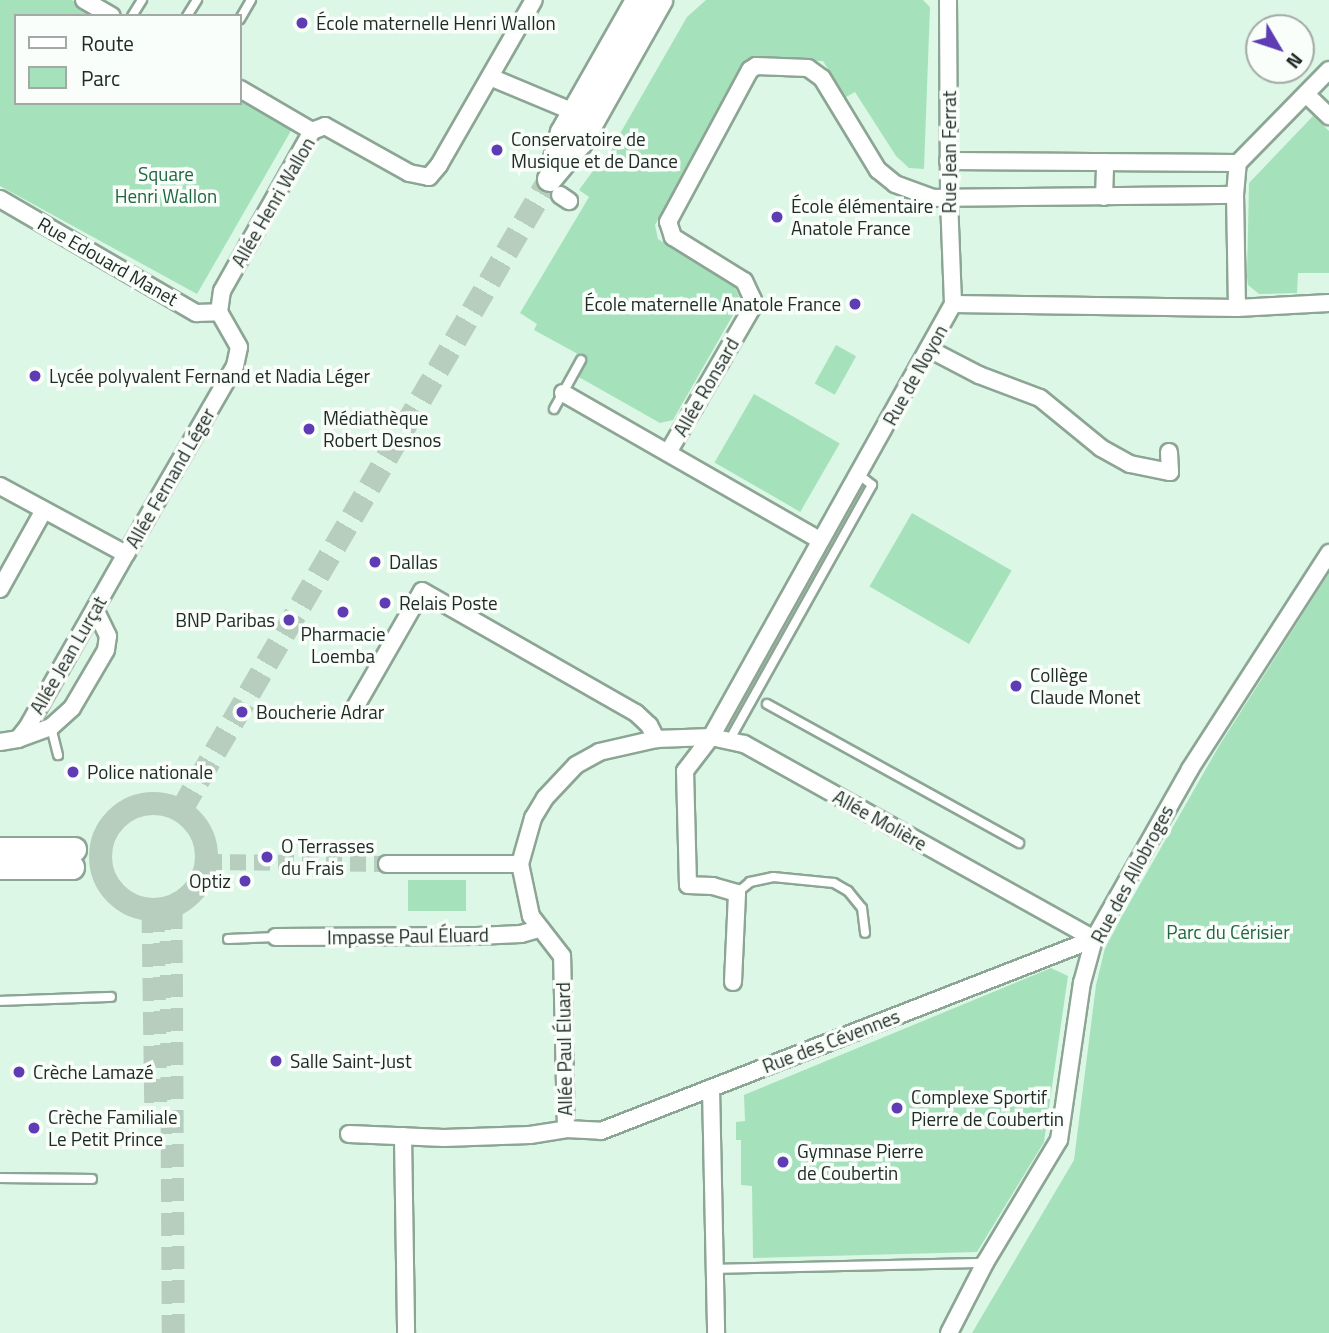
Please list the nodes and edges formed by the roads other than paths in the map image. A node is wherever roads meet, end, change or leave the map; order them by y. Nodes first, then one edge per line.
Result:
1 (84, 0) edge
2 (251, 0) edge
3 (637, 0) edge
4 (660, 0) edge
5 (948, 0) edge
6 (533, 1) edge
7 (108, 14) edge
8 (242, 16) edge
9 (1329, 70) edge
10 (490, 77) junction
11 (242, 90) edge
12 (1306, 94) junction
13 (583, 116) junction
14 (1329, 116) edge
15 (312, 131) junction
16 (948, 161) junction
17 (1105, 162) junction
18 (1238, 163) junction
19 (1235, 195) junction
20 (1104, 197) junction
21 (0, 198) edge
22 (949, 199) junction
23 (1329, 303) edge
24 (953, 304) junction
25 (1237, 308) junction
26 (219, 312) junction
27 (929, 349) junction
28 (581, 360) dead end
29 (563, 393) junction
30 (554, 409) dead end
31 (669, 451) junction
32 (1170, 452) dead end
33 (859, 475) junction
34 (0, 486) edge
35 (44, 510) junction
36 (821, 541) junction
37 (1329, 553) edge
38 (126, 554) junction
39 (0, 589) edge
40 (94, 609) junction
41 (768, 704) dead end
42 (354, 711) dead end
43 (51, 727) junction
44 (711, 737) junction
45 (18, 739) junction
46 (656, 739) junction
47 (730, 739) junction
48 (0, 742) edge
49 (58, 755) dead end
50 (1019, 843) dead end
51 (0, 849) edge
52 (387, 864) tunnel mouth
53 (520, 864) junction
54 (0, 867) edge
55 (737, 893) junction
56 (539, 929) junction
57 (865, 933) dead end
58 (276, 937) joint
59 (228, 939) dead end
60 (1094, 939) junction
61 (733, 982) dead end
62 (111, 997) dead end
63 (0, 1000) edge
64 (711, 1088) junction
65 (566, 1129) junction
66 (349, 1133) dead end
67 (403, 1136) junction
68 (0, 1178) edge
69 (92, 1179) dead end
70 (985, 1263) junction
71 (713, 1269) junction
72 (406, 1333) edge
73 (716, 1333) edge
74 (948, 1333) edge

1 - 7 street
2 - 8 lane
3 - 13 street
4 - 13 street
5 - 16 street, Rue Jean Ferrat
6 - 10 street, Allée Henri Wallon
9 - 12 street
10 - 13 street
10 - 15 street, Allée Henri Wallon
11 - 15 street
12 - 14 street
12 - 18 street
15 - 26 street, Allée Henri Wallon
16 - 17 street
16 - 22 street, Rue Jean Ferrat
17 - 18 street
17 - 20 street
18 - 19 street
19 - 20 street
19 - 25 street
20 - 22 street
21 - 26 street, Rue Edouard Manet
22 - 24 street, Rue Jean Ferrat
22 - 31 street, Allée Ronsard
23 - 25 street, Rue de Noyon
24 - 25 street, Rue de Noyon
24 - 27 street, Rue de Noyon
26 - 38 street, Allée Fernand Léger
27 - 32 street
27 - 33 street, Rue de Noyon
28 - 29 lane
29 - 30 lane
29 - 31 street
31 - 36 street, Allée Ronsard
33 - 36 street, Rue de Noyon
33 - 47 lane
34 - 35 street, Allée Fernand Léger
35 - 38 street, Allée Fernand Léger
35 - 39 street
36 - 44 street, Rue de Noyon
37 - 60 street, Rue des Allobroges
38 - 40 street, Allée Jean Lurçat
40 - 43 street
40 - 45 street, Allée Jean Lurçat
41 - 50 lane
42 - 46 street
43 - 45 street
43 - 49 lane
44 - 46 street, Allée Molière
44 - 47 street, Allée Molière
44 - 55 street, Rue de Noyon
45 - 48 street
46 - 53 street, Allée Paul Éluard
47 - 60 street, Allée Molière
51 - 54 street
52 - 53 street
53 - 56 street, Allée Paul Éluard
55 - 57 lane
55 - 61 street
56 - 58 street, Impasse Paul Éluard
56 - 65 street, Allée Paul Éluard
58 - 59 lane
60 - 64 street, Rue des Cévennes
60 - 70 street, Rue des Allobroges
62 - 63 lane
64 - 65 street, Rue des Cévennes
64 - 71 street
65 - 67 street, Allée Paul Éluard
66 - 67 street, Allée Paul Éluard
67 - 72 street
68 - 69 lane
70 - 71 lane
70 - 74 street, Rue des Allobroges
71 - 73 street

